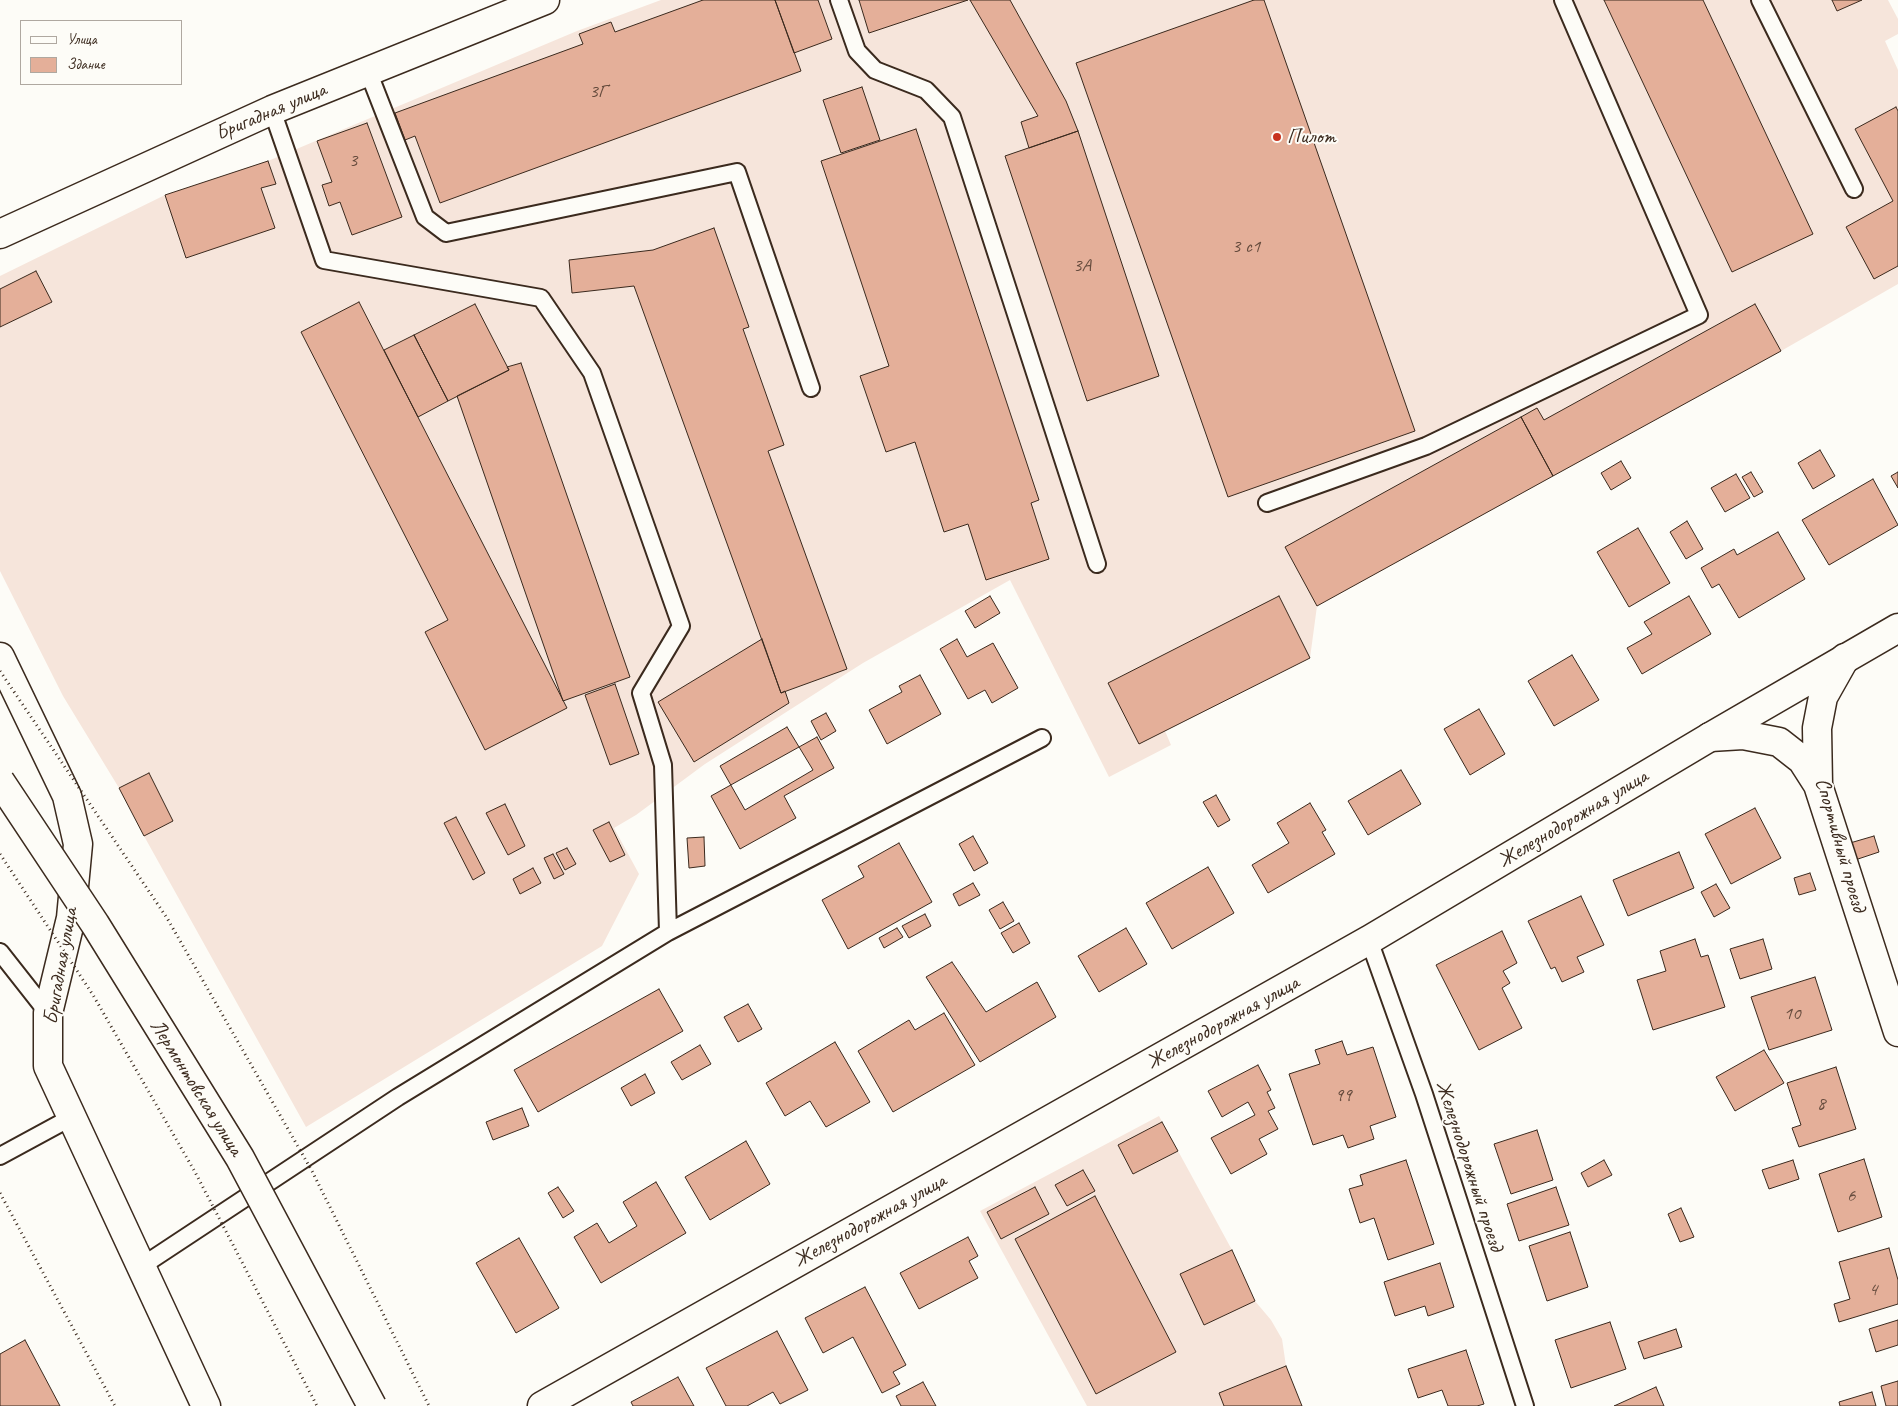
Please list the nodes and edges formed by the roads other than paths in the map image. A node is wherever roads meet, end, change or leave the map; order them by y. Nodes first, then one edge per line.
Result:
1 (546, 0) edge
2 (840, 0) edge
3 (1563, 0) edge
4 (1760, 0) edge
5 (368, 71) junction
6 (272, 110) junction
7 (1854, 189) dead end
8 (0, 234) edge
9 (811, 388) dead end
10 (1267, 503) dead end
11 (1097, 564) dead end
12 (1898, 628) edge
13 (0, 657) edge
14 (1845, 658) junction
15 (1710, 737) junction
16 (1042, 738) dead end
17 (0, 781) edge
18 (1818, 785) junction
19 (668, 932) junction
20 (1369, 940) junction
21 (0, 952) edge
22 (48, 1013) junction
23 (1898, 1032) edge
24 (72, 1117) junction
25 (0, 1156) edge
26 (142, 1266) junction
27 (206, 1406) edge
28 (372, 1406) edge
29 (542, 1406) edge
30 (1525, 1406) edge

1 - 5 street, Бригадная улица
2 - 11 lane
3 - 10 lane
4 - 7 lane
5 - 6 street, Бригадная улица
5 - 9 lane
6 - 8 street, Бригадная улица
6 - 19 lane
12 - 14 street, Железнодорожная улица
13 - 22 street, Бригадная улица
14 - 15 street, Железнодорожная улица
14 - 18 street, Спортивный проезд
15 - 18 street
15 - 20 street, Железнодорожная улица
16 - 19 lane
17 - 28 street, Лермонтовская улица, bridge
18 - 23 street, Спортивный проезд
19 - 26 lane
20 - 29 street, Железнодорожная улица
20 - 30 lane, Железнодорожный проезд
21 - 22 lane
22 - 24 street, Бригадная улица
24 - 25 lane
24 - 26 street, Бригадная улица
26 - 27 street, Бригадная улица

